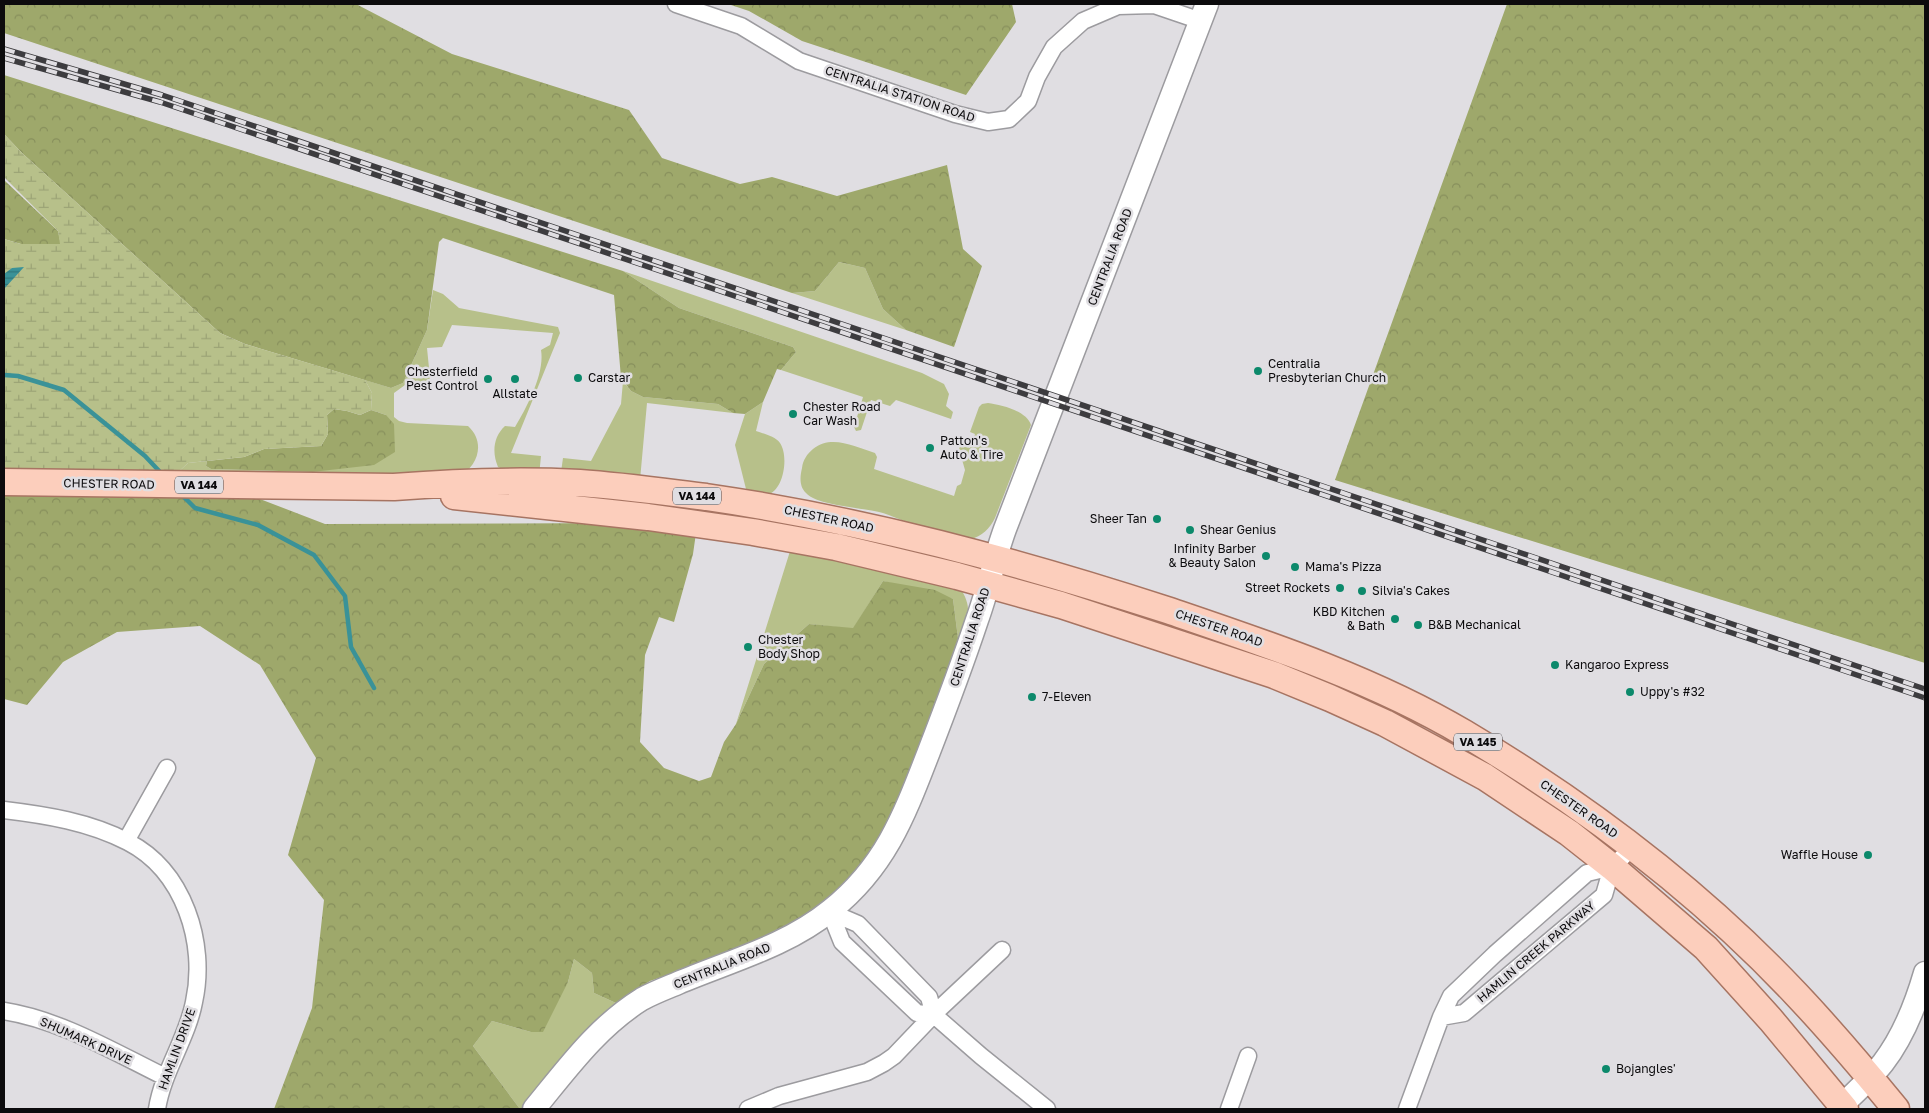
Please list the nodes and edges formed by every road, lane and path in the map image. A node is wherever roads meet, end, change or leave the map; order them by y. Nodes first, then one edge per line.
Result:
1 (676, 4) edge
2 (1204, 12) edge
3 (4, 482) edge
4 (394, 486) junction
5 (995, 557) junction
6 (987, 584) junction
7 (167, 768) dead end
8 (4, 810) edge
9 (126, 840) junction
10 (1633, 847) junction
11 (1612, 867) junction
12 (830, 912) junction
13 (1002, 950) dead end
14 (1925, 973) edge
15 (4, 1011) edge
16 (934, 1015) junction
17 (1440, 1017) junction
18 (1248, 1056) dead end
19 (165, 1077) junction
20 (1870, 1078) junction
21 (1844, 1107) edge
22 (157, 1109) edge
23 (534, 1109) edge
24 (748, 1109) edge
25 (1047, 1109) edge
26 (1229, 1109) edge
27 (1407, 1109) edge
28 (1896, 1109) edge

1 - 2 street, CENTRALIA STATION ROAD
2 - 5 main road, CENTRALIA ROAD
3 - 4 main road, CHESTER ROAD / VA 144
4 - 5 main road, CHESTER ROAD / VA 144
4 - 6 main road, CHESTER ROAD / VA 144
5 - 6 main road, CENTRALIA ROAD
5 - 10 main road, CHESTER ROAD / VA 145
6 - 11 main road, CHESTER ROAD / VA 145
6 - 12 main road, CENTRALIA ROAD
7 - 9 street
8 - 9 street, HAMLIN DRIVE
9 - 19 street, HAMLIN DRIVE
10 - 11 street
10 - 20 main road, CHESTER ROAD / VA 145
11 - 17 street, HAMLIN CREEK PARKWAY
11 - 17 street, HAMLIN CREEK PARKWAY
11 - 21 main road, CHESTER ROAD / VA 145
12 - 16 street
12 - 16 street
12 - 23 main road, CENTRALIA ROAD
13 - 16 street
14 - 20 main road
15 - 19 street, SHUMARK DRIVE
16 - 24 street
16 - 25 street
17 - 27 street, HAMLIN CREEK PARKWAY
18 - 26 street
19 - 22 street, HAMLIN DRIVE
20 - 21 main road
20 - 28 main road, CHESTER ROAD / VA 145

